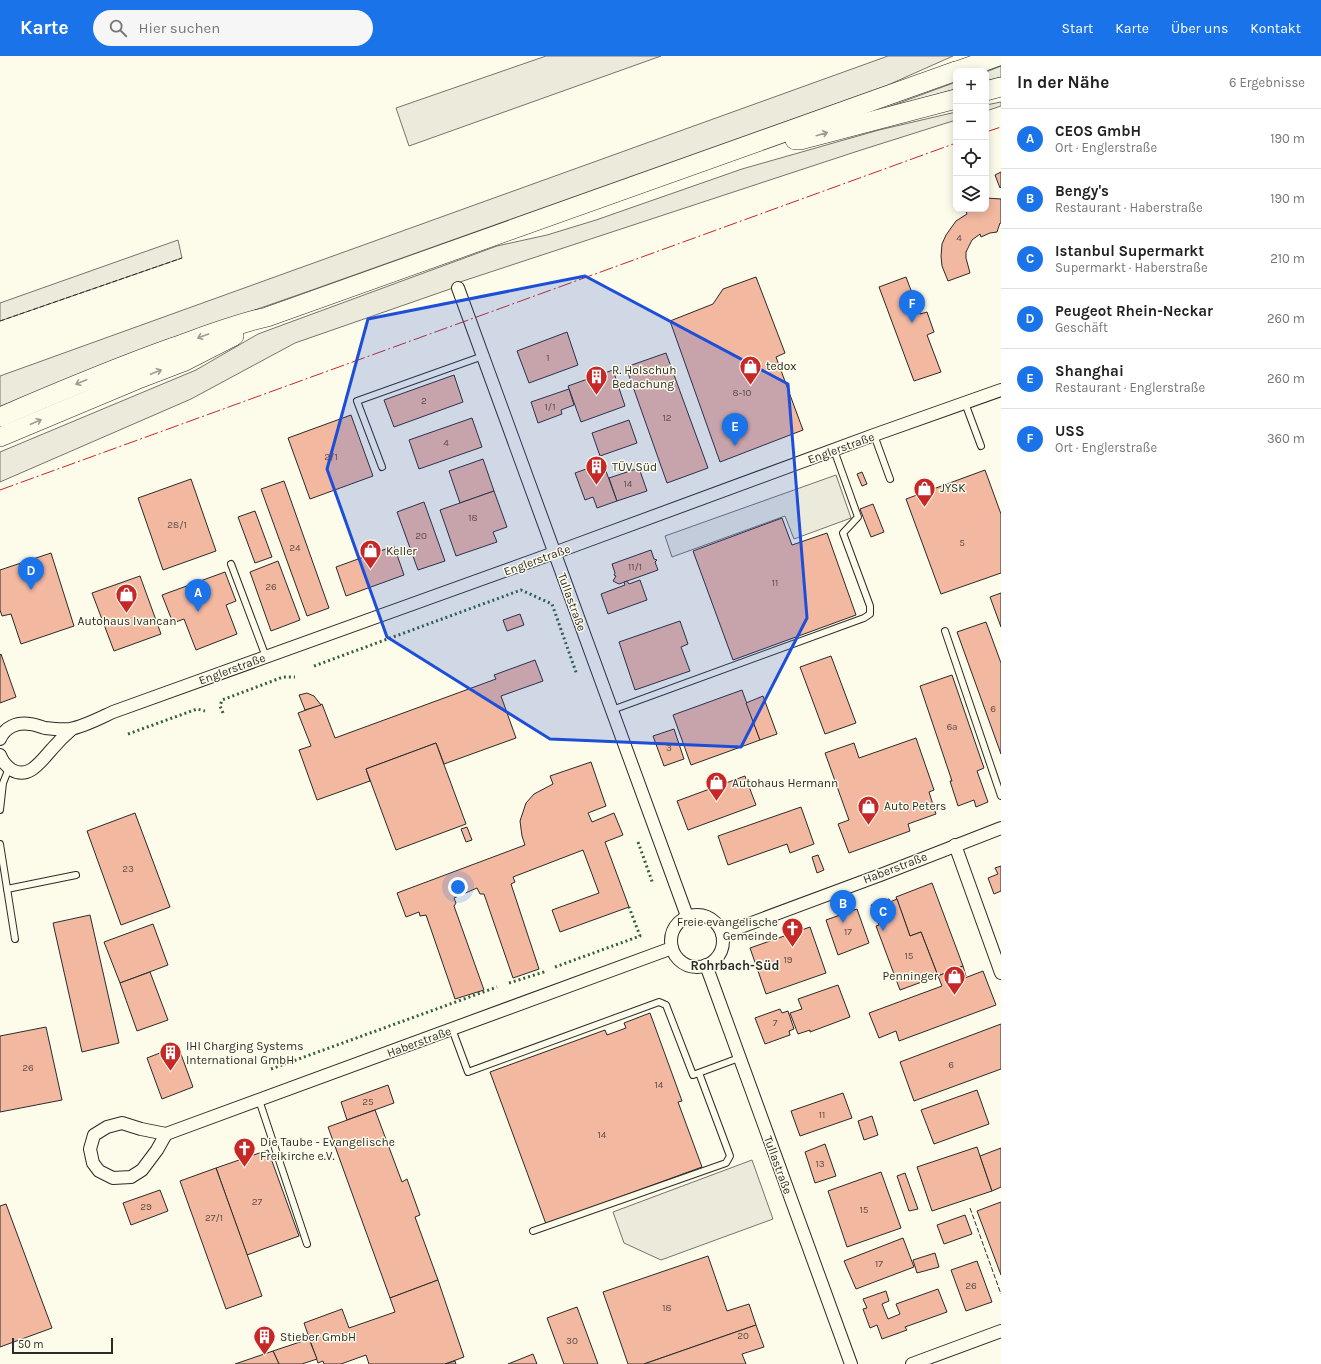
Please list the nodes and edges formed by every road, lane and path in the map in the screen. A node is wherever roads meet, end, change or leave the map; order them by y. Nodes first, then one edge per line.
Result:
1 (999, 56) edge
2 (965, 68) edge
3 (953, 72) edge
4 (1001, 87) edge
5 (989, 90) edge
6 (953, 100) edge
7 (769, 138) junction
8 (458, 288) dead end
9 (266, 317) junction
10 (483, 356) junction
11 (1001, 390) edge
12 (965, 403) junction
13 (0, 417) edge
14 (874, 435) junction
15 (0, 437) edge
16 (981, 446) dead end
17 (834, 450) junction
18 (382, 467) dead end
19 (890, 479) dead end
20 (554, 553) junction
21 (231, 564) dead end
22 (945, 631) dead end
23 (266, 657) junction
24 (612, 710) junction
25 (72, 729) junction
26 (0, 739) edge
27 (0, 755) edge
28 (9, 768) junction
29 (1001, 796) edge
30 (0, 810) edge
31 (1001, 828) edge
32 (0, 844) edge
33 (955, 845) junction
34 (76, 875) dead end
35 (7, 889) junction
36 (687, 916) junction
37 (722, 934) junction
38 (15, 939) dead end
39 (672, 948) junction
40 (706, 965) junction
41 (1001, 972) edge
42 (452, 1029) junction
43 (739, 1058) junction
44 (699, 1073) junction
45 (259, 1100) junction
46 (166, 1134) junction
47 (533, 1231) dead end
48 (307, 1244) dead end
49 (1001, 1331) edge
50 (851, 1364) edge
51 (912, 1364) edge

1 - 2 main road
3 - 7 main road
4 - 5 main road
7 -> 6 main road
7 - 9 main road
8 - 10 street, Tullastraße
9 -> 13 main road
15 -> 9 main road
10 - 18 lane
10 - 20 street, Tullastraße
11 - 12 street, Englerstraße
12 - 14 street, Englerstraße
12 - 16 lane
14 - 17 street, Englerstraße
14 - 19 lane
17 - 20 street, Englerstraße
17 - 24 lane
20 - 23 street, Englerstraße
20 - 24 street, Tullastraße
21 - 23 lane
22 - 29 lane
23 - 25 street, Englerstraße
24 - 36 street, Tullastraße
25 - 26 street, Englerstraße
25 - 28 street, Englerstraße
27 - 28 street
28 - 30 lane
31 - 33 street, Haberstraße
32 - 35 lane
33 - 37 street, Haberstraße
33 - 41 street
34 - 35 lane
35 - 38 lane
36 - 37 street
36 - 39 street
37 - 40 street
39 - 40 street
39 - 42 street, Haberstraße
40 - 43 street, Tullastraße
42 - 44 lane
42 - 45 street, Haberstraße
43 - 44 lane
43 - 50 street, Tullastraße
44 - 47 lane
45 - 46 street, Haberstraße
45 - 48 lane
46 - 46 street
49 - 51 street

